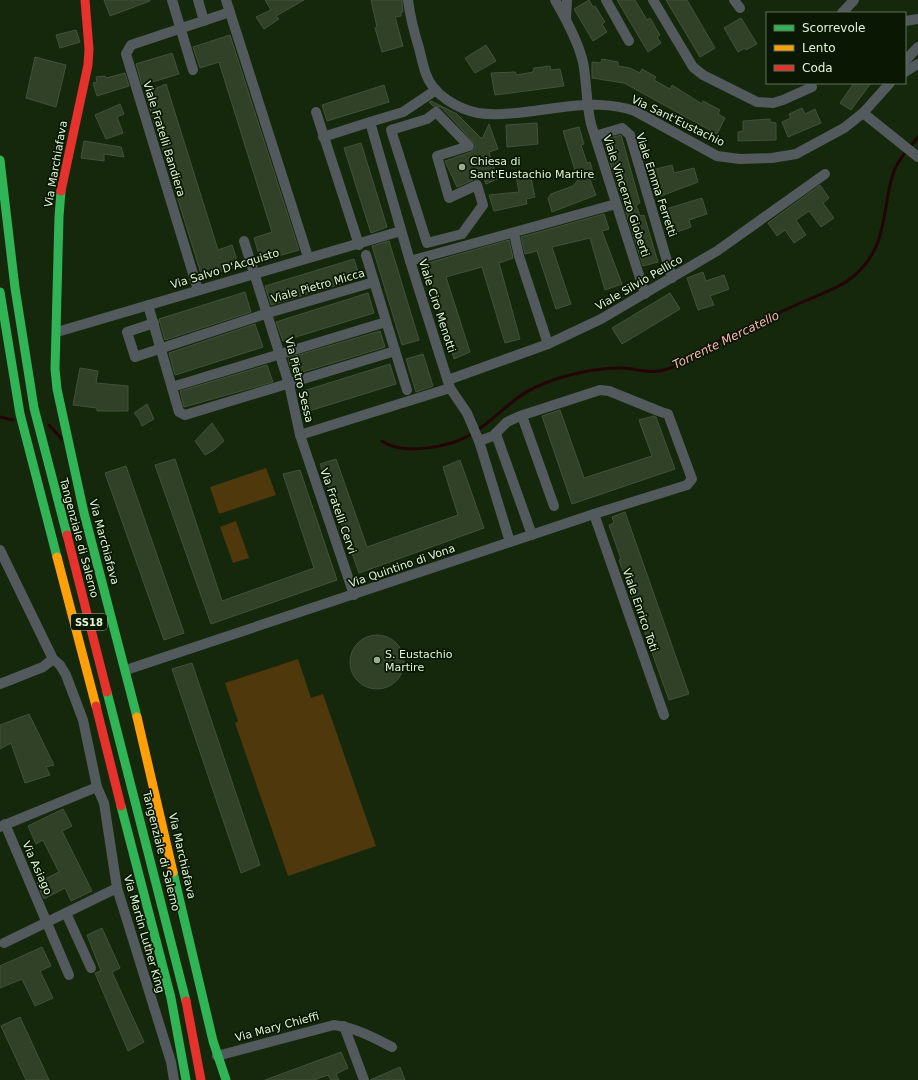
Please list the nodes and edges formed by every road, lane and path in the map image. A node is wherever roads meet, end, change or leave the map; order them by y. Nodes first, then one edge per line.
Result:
1 (85, 0) edge
2 (172, 0) edge
3 (198, 0) edge
4 (226, 0) edge
5 (408, 0) edge
6 (555, 0) edge
7 (567, 0) edge
8 (606, 0) edge
9 (653, 0) edge
10 (854, 0) edge
11 (230, 12) junction
12 (843, 12) edge
13 (566, 18) junction
14 (918, 18) edge
15 (204, 20) junction
16 (906, 21) edge
17 (180, 28) junction
18 (629, 41) dead end
19 (918, 47) edge
20 (906, 60) edge
21 (918, 64) edge
22 (193, 70) dead end
23 (906, 71) edge
24 (889, 84) edge
25 (812, 87) dead end
26 (436, 90) junction
27 (586, 105) junction
28 (316, 112) dead end
29 (863, 113) junction
30 (370, 122) junction
31 (391, 130) joint
32 (323, 136) junction
33 (595, 136) junction
34 (918, 157) edge
35 (0, 160) edge
36 (825, 174) dead end
37 (616, 204) junction
38 (401, 231) junction
39 (514, 236) junction
40 (244, 241) dead end
41 (359, 245) junction
42 (366, 255) dead end
43 (308, 257) junction
44 (410, 261) junction
45 (255, 272) junction
46 (672, 278) junction
47 (374, 282) junction
48 (198, 290) junction
49 (0, 292) edge
50 (645, 294) junction
51 (148, 305) junction
52 (268, 313) junction
53 (386, 322) junction
54 (154, 323) junction
55 (57, 332) junction
56 (548, 344) junction
57 (161, 347) junction
58 (395, 352) junction
59 (280, 353) junction
60 (290, 384) junction
61 (449, 384) junction
62 (172, 387) junction
63 (407, 390) dead end
64 (522, 416) junction
65 (496, 434) junction
66 (300, 435) junction
67 (479, 441) junction
68 (554, 506) dead end
69 (594, 514) junction
70 (532, 535) junction
71 (510, 542) junction
72 (0, 550) edge
73 (354, 595) junction
74 (53, 660) junction
75 (126, 670) junction
76 (0, 684) edge
77 (664, 715) dead end
78 (97, 787) junction
79 (2, 825) edge
80 (116, 888) junction
81 (66, 913) junction
82 (48, 922) junction
83 (4, 943) dead end
84 (91, 968) dead end
85 (69, 975) dead end
86 (344, 1026) junction
87 (392, 1047) dead end
88 (217, 1056) junction
89 (174, 1080) edge
90 (186, 1080) edge
91 (201, 1080) edge
92 (226, 1080) edge
93 (364, 1080) edge

1 - 55 main road, Via Marchiafava
2 - 17 street
3 - 15 street
4 - 11 street
5 - 26 street, Via Sant'Eustachio
6 - 13 street
7 - 13 street
8 - 18 street
9 - 25 street
10 - 12 street
11 - 15 street, Viale Fratelli Bandiera
11 - 43 street
13 - 27 street, Viale Vincenzo Gioberti
14 - 16 street
15 - 17 street, Viale Fratelli Bandiera
17 - 22 street
17 - 48 street, Viale Fratelli Bandiera
19 - 20 street
21 - 23 street
24 - 29 street, Via Sant'Eustachio
26 - 27 street, Via Sant'Eustachio
26 - 30 street
27 - 29 street, Via Sant'Eustachio
27 - 33 street, Viale Vincenzo Gioberti
28 - 32 street
29 - 34 street
30 - 32 street
30 - 38 street, Viale Ciro Menotti
31 - 31 street
32 - 41 street
33 - 37 street, Viale Vincenzo Gioberti
33 - 46 street, Viale Emma Ferretti
35 - 91 main road, Tangenziale di Salerno / SS18
36 - 46 street, Viale Silvio Pellico
37 - 39 street
37 - 50 street, Viale Vincenzo Gioberti
38 - 41 street, Via Salvo D'Acquisto
38 - 44 street, Viale Ciro Menotti
39 - 44 street
39 - 56 street
40 - 45 street, Via Pietro Sessa
41 - 43 street, Via Salvo D'Acquisto
42 - 47 street
43 - 45 street, Via Salvo D'Acquisto
44 - 61 street, Viale Ciro Menotti
45 - 48 street, Via Salvo D'Acquisto
45 - 52 street, Via Pietro Sessa
46 - 50 street, Viale Silvio Pellico
47 - 52 street, Viale Pietro Micca
47 - 53 street
48 - 51 street, Via Salvo D'Acquisto
49 - 90 main road, SS18
50 - 56 street, Viale Silvio Pellico
51 - 54 street
51 - 55 street, Via Salvo D'Acquisto
52 - 57 street, Viale Pietro Micca
52 - 59 street, Via Pietro Sessa
53 - 58 street
53 - 59 street
54 - 57 street
54 - 57 street, Viale Pietro Micca
55 - 75 main road, Via Marchiafava
56 - 61 street, Viale Silvio Pellico
57 - 62 street
58 - 60 street
58 - 63 street
59 - 60 street, Via Pietro Sessa
59 - 62 street
60 - 62 street
60 - 66 street, Via Pietro Sessa
61 - 66 street, Via Pietro Sessa
61 - 67 street, Viale Ciro Menotti
64 - 65 street
64 - 68 street
64 - 69 street, Via Quintino di Vona
65 - 67 street
65 - 70 street
66 - 73 street, Via Fratelli Cervi
67 - 71 street, Viale Ciro Menotti
69 - 70 street, Via Quintino di Vona
69 - 77 street, Viale Enrico Toti
70 - 71 street, Via Quintino di Vona
71 - 73 street, Via Quintino di Vona
72 - 74 street, Via Martin Luther King
73 - 75 street, Via Quintino di Vona
74 - 76 street
74 - 78 street, Via Martin Luther King
75 - 88 main road, Via Marchiafava
78 - 79 street, Via Asiago
78 - 80 street, Via Martin Luther King
79 - 82 street, Via Asiago
80 - 81 street
80 - 89 street, Via Martin Luther King
81 - 82 street
81 - 84 street
82 - 83 street
82 - 85 street, Via Asiago
86 - 87 street, Via Mary Chieffi
86 - 88 street, Via Mary Chieffi
86 - 93 street
88 - 92 main road, Via Marchiafava

